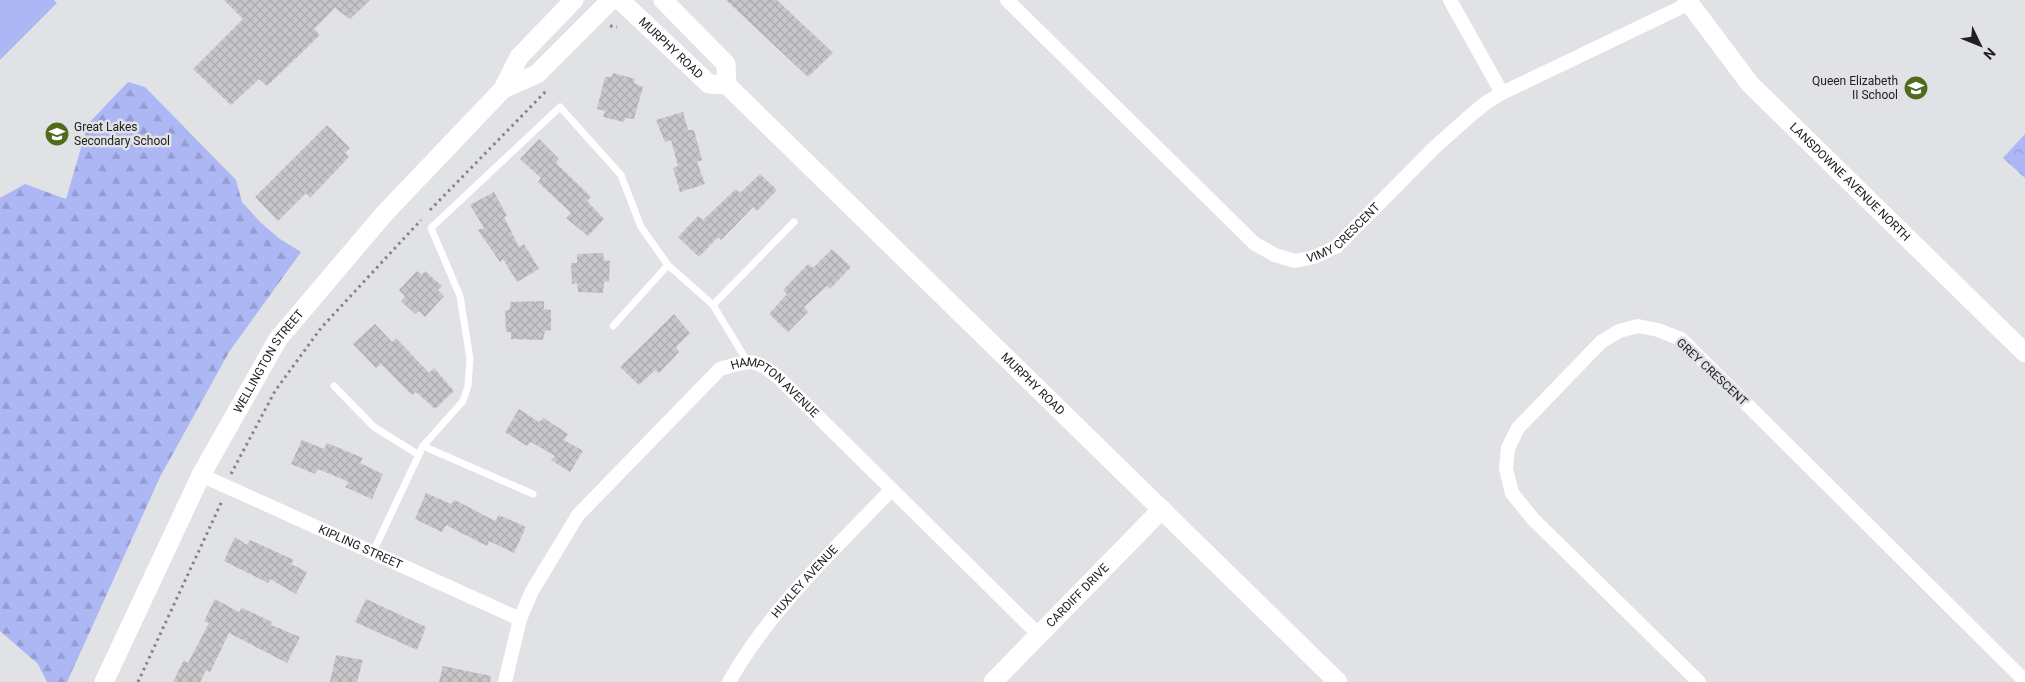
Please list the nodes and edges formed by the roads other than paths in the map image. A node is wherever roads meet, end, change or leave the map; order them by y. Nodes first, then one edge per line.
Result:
1 (574, 0) edge
2 (611, 0) edge
3 (620, 0) edge
4 (663, 0) edge
5 (1007, 0) edge
6 (1450, 0) edge
7 (1687, 2) edge
8 (727, 85) junction
9 (504, 89) junction
10 (1502, 93) junction
11 (794, 222) dead end
12 (668, 265) junction
13 (714, 305) junction
14 (613, 326) dead end
15 (2025, 353) edge
16 (746, 361) junction
17 (334, 386) dead end
18 (423, 446) junction
19 (419, 455) junction
20 (201, 475) junction
21 (890, 490) junction
22 (533, 494) dead end
23 (1162, 509) junction
24 (372, 554) junction
25 (520, 619) junction
26 (1038, 634) junction
27 (2021, 677) edge
28 (104, 682) edge
29 (505, 682) edge
30 (729, 682) edge
31 (993, 682) edge
32 (1338, 682) edge
33 (1699, 682) edge

1 - 9 street, WELLINGTON STREET
2 - 9 street, WELLINGTON STREET
3 - 8 street, MURPHY ROAD
4 - 8 street
5 - 10 street, VIMY CRESCENT
6 - 10 street
7 - 10 street, VIMY CRESCENT
7 - 15 street, LANSDOWNE AVENUE NORTH
8 - 23 street, MURPHY ROAD
9 - 20 street, WELLINGTON STREET
11 - 13 lane
12 - 13 lane
12 - 14 lane
12 - 18 lane
13 - 16 lane
16 - 21 street, HAMPTON AVENUE
16 - 25 street, HAMPTON AVENUE
17 - 19 lane
18 - 19 lane
18 - 22 lane
19 - 24 lane
20 - 24 street, KIPLING STREET
20 - 28 street, WELLINGTON STREET
21 - 26 street, HAMPTON AVENUE
21 - 30 street, HUXLEY AVENUE
23 - 26 street, CARDIFF DRIVE
23 - 32 street, MURPHY ROAD
24 - 25 street, KIPLING STREET
25 - 29 street, HAMPTON AVENUE
26 - 31 street, CARDIFF DRIVE
27 - 33 street, GREY CRESCENT

